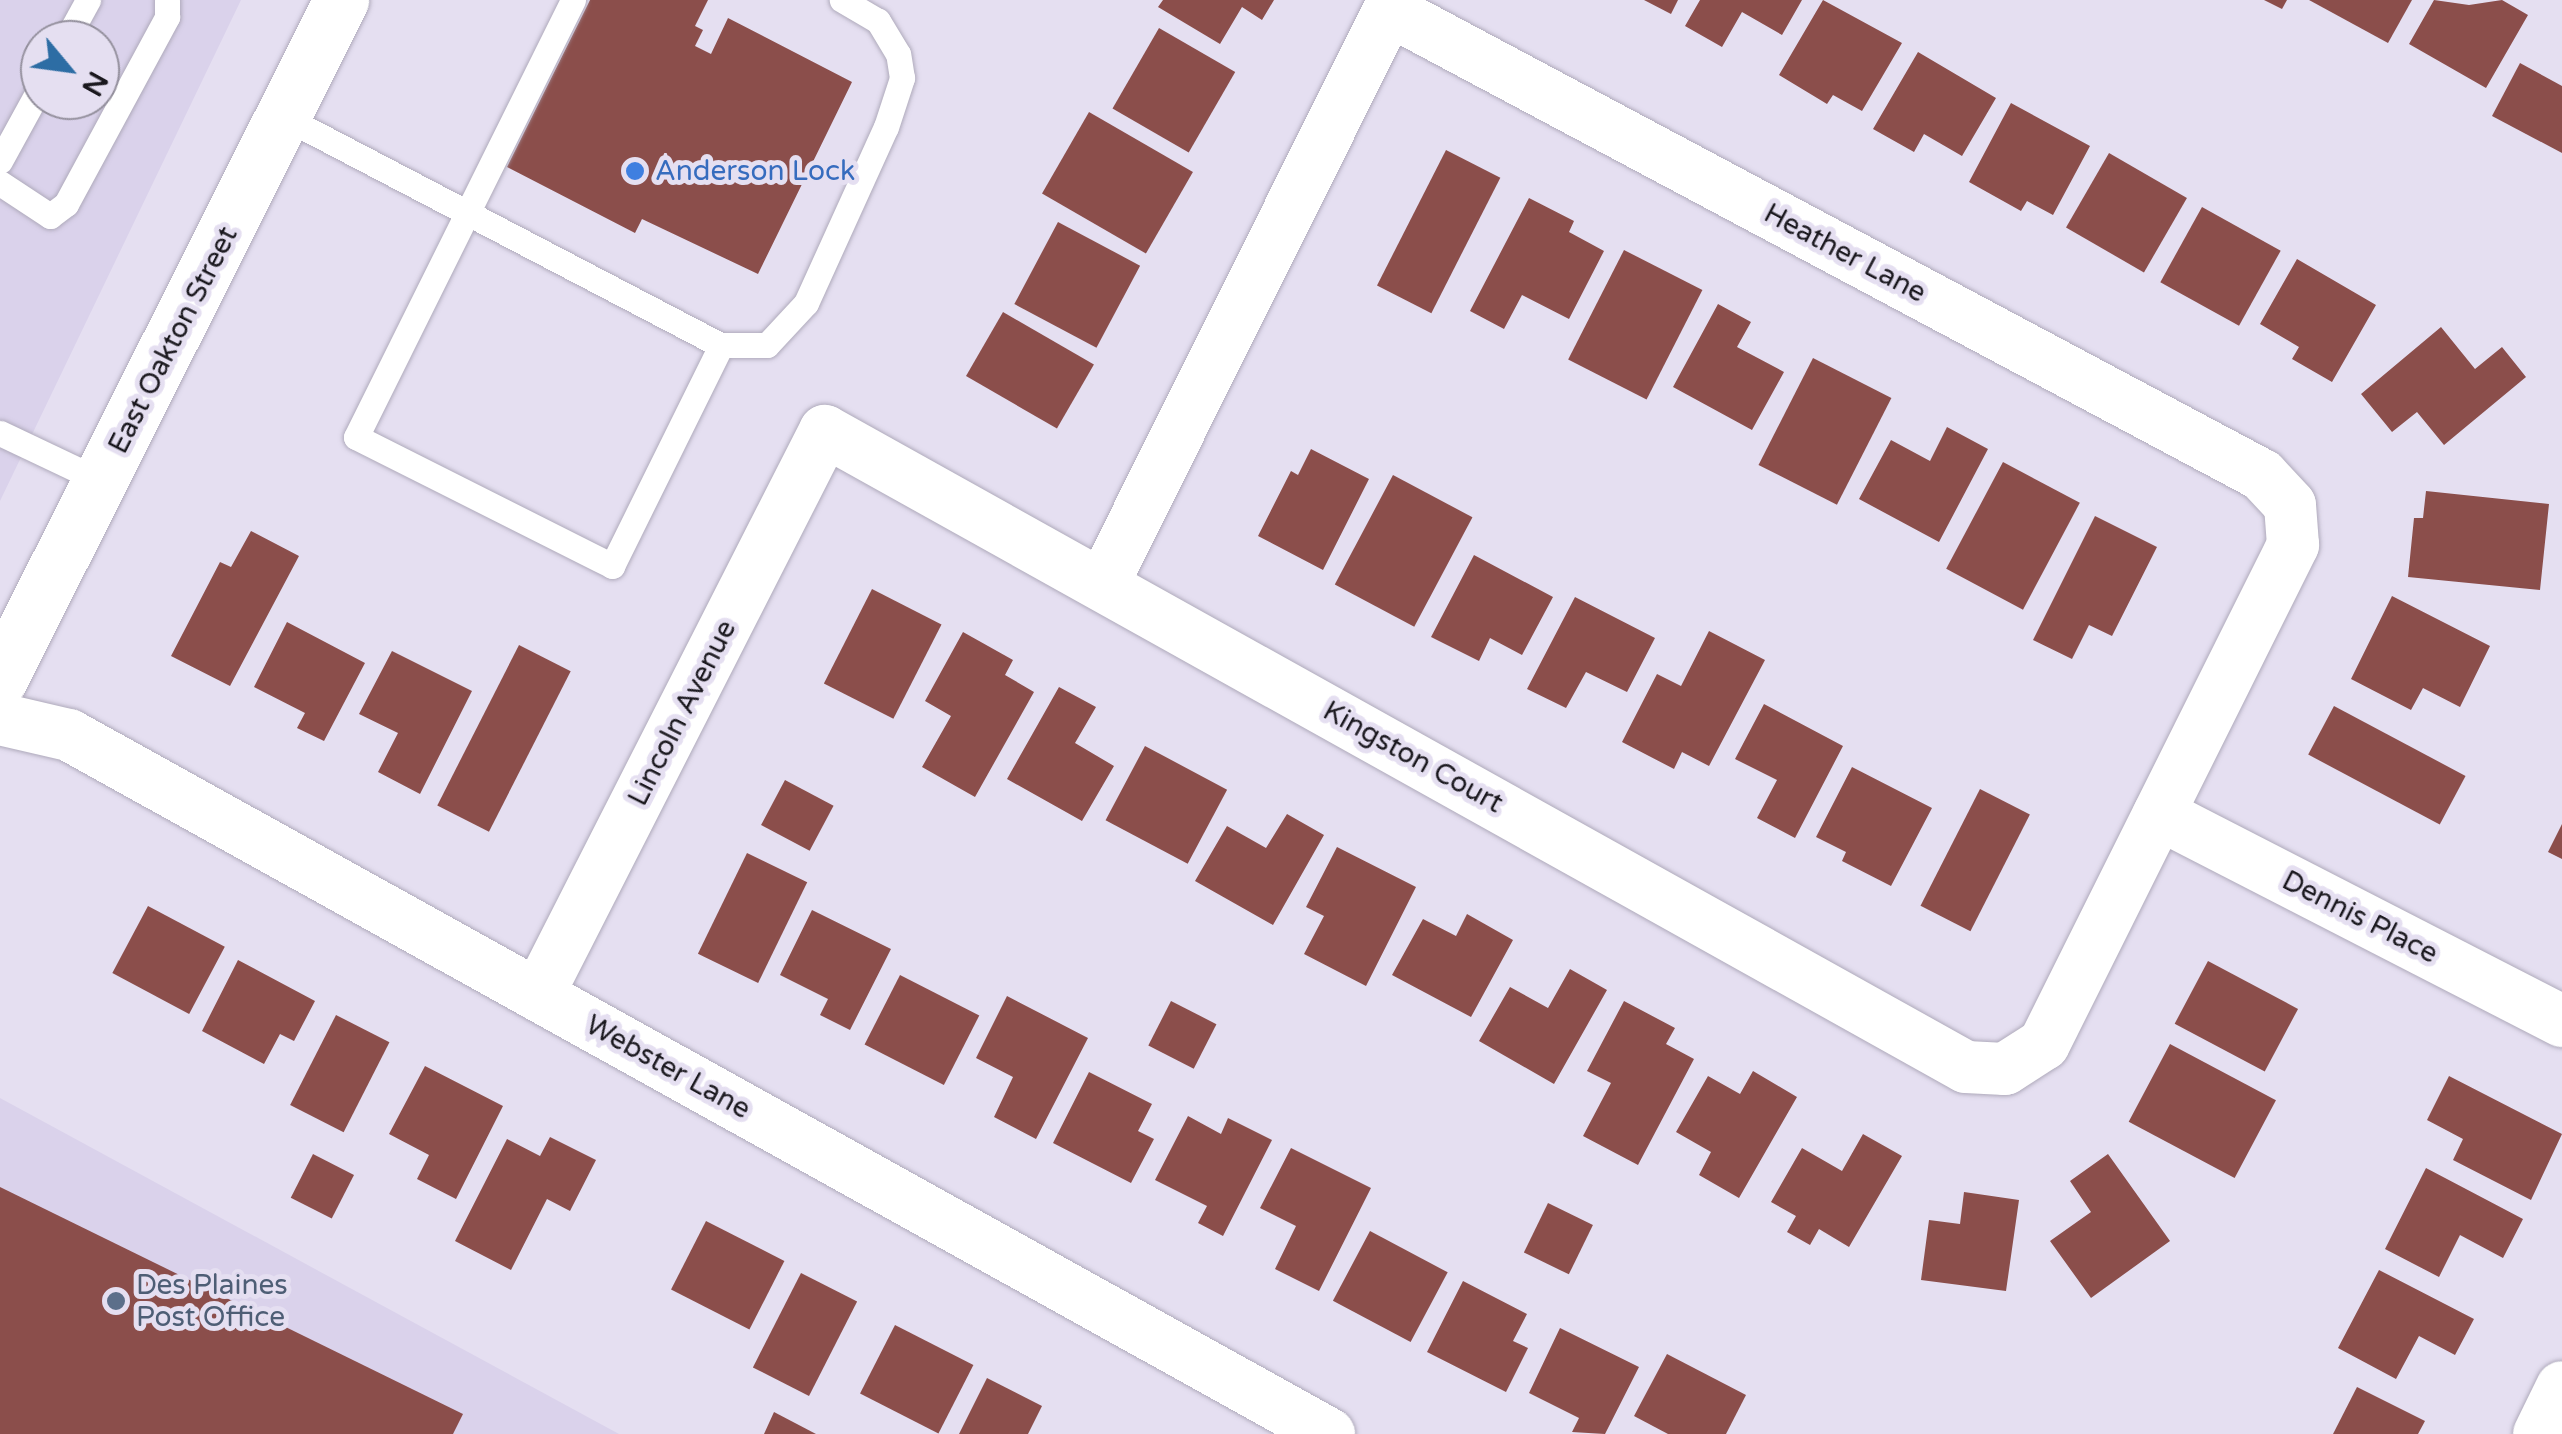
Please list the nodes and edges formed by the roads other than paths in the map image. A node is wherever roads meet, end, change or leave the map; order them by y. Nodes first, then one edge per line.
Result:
1 (167, 0) edge
2 (573, 0) edge
3 (842, 0) edge
4 (331, 3) edge
5 (284, 117) junction
6 (22, 120) edge
7 (0, 161) edge
8 (0, 183) edge
9 (466, 211) junction
10 (721, 344) junction
11 (825, 431) joint
12 (0, 433) edge
13 (101, 481) junction
14 (1103, 584) junction
15 (0, 678) edge
16 (0, 719) edge
17 (2158, 814) junction
18 (538, 996) junction
19 (2562, 1021) edge
20 (2004, 1070) joint
21 (2562, 1387) edge
22 (1330, 1434) edge
23 (2539, 1434) edge

1 - 8 lane
2 - 9 lane
3 - 10 lane
4 - 5 main road, East Oakton Street
5 - 9 lane
5 - 13 main road, East Oakton Street
6 - 7 lane
9 - 10 lane
9 - 10 lane
11 - 14 street, Kingston Court
11 - 18 street, Lincoln Avenue
12 - 13 lane
13 - 15 main road, East Oakton Street
14 - 17 street, Heather Lane
14 - 20 street, Kingston Court
16 - 18 street, Webster Lane
17 - 19 street, Dennis Place
17 - 20 street, Heather Lane
18 - 22 street, Webster Lane
21 - 23 street

